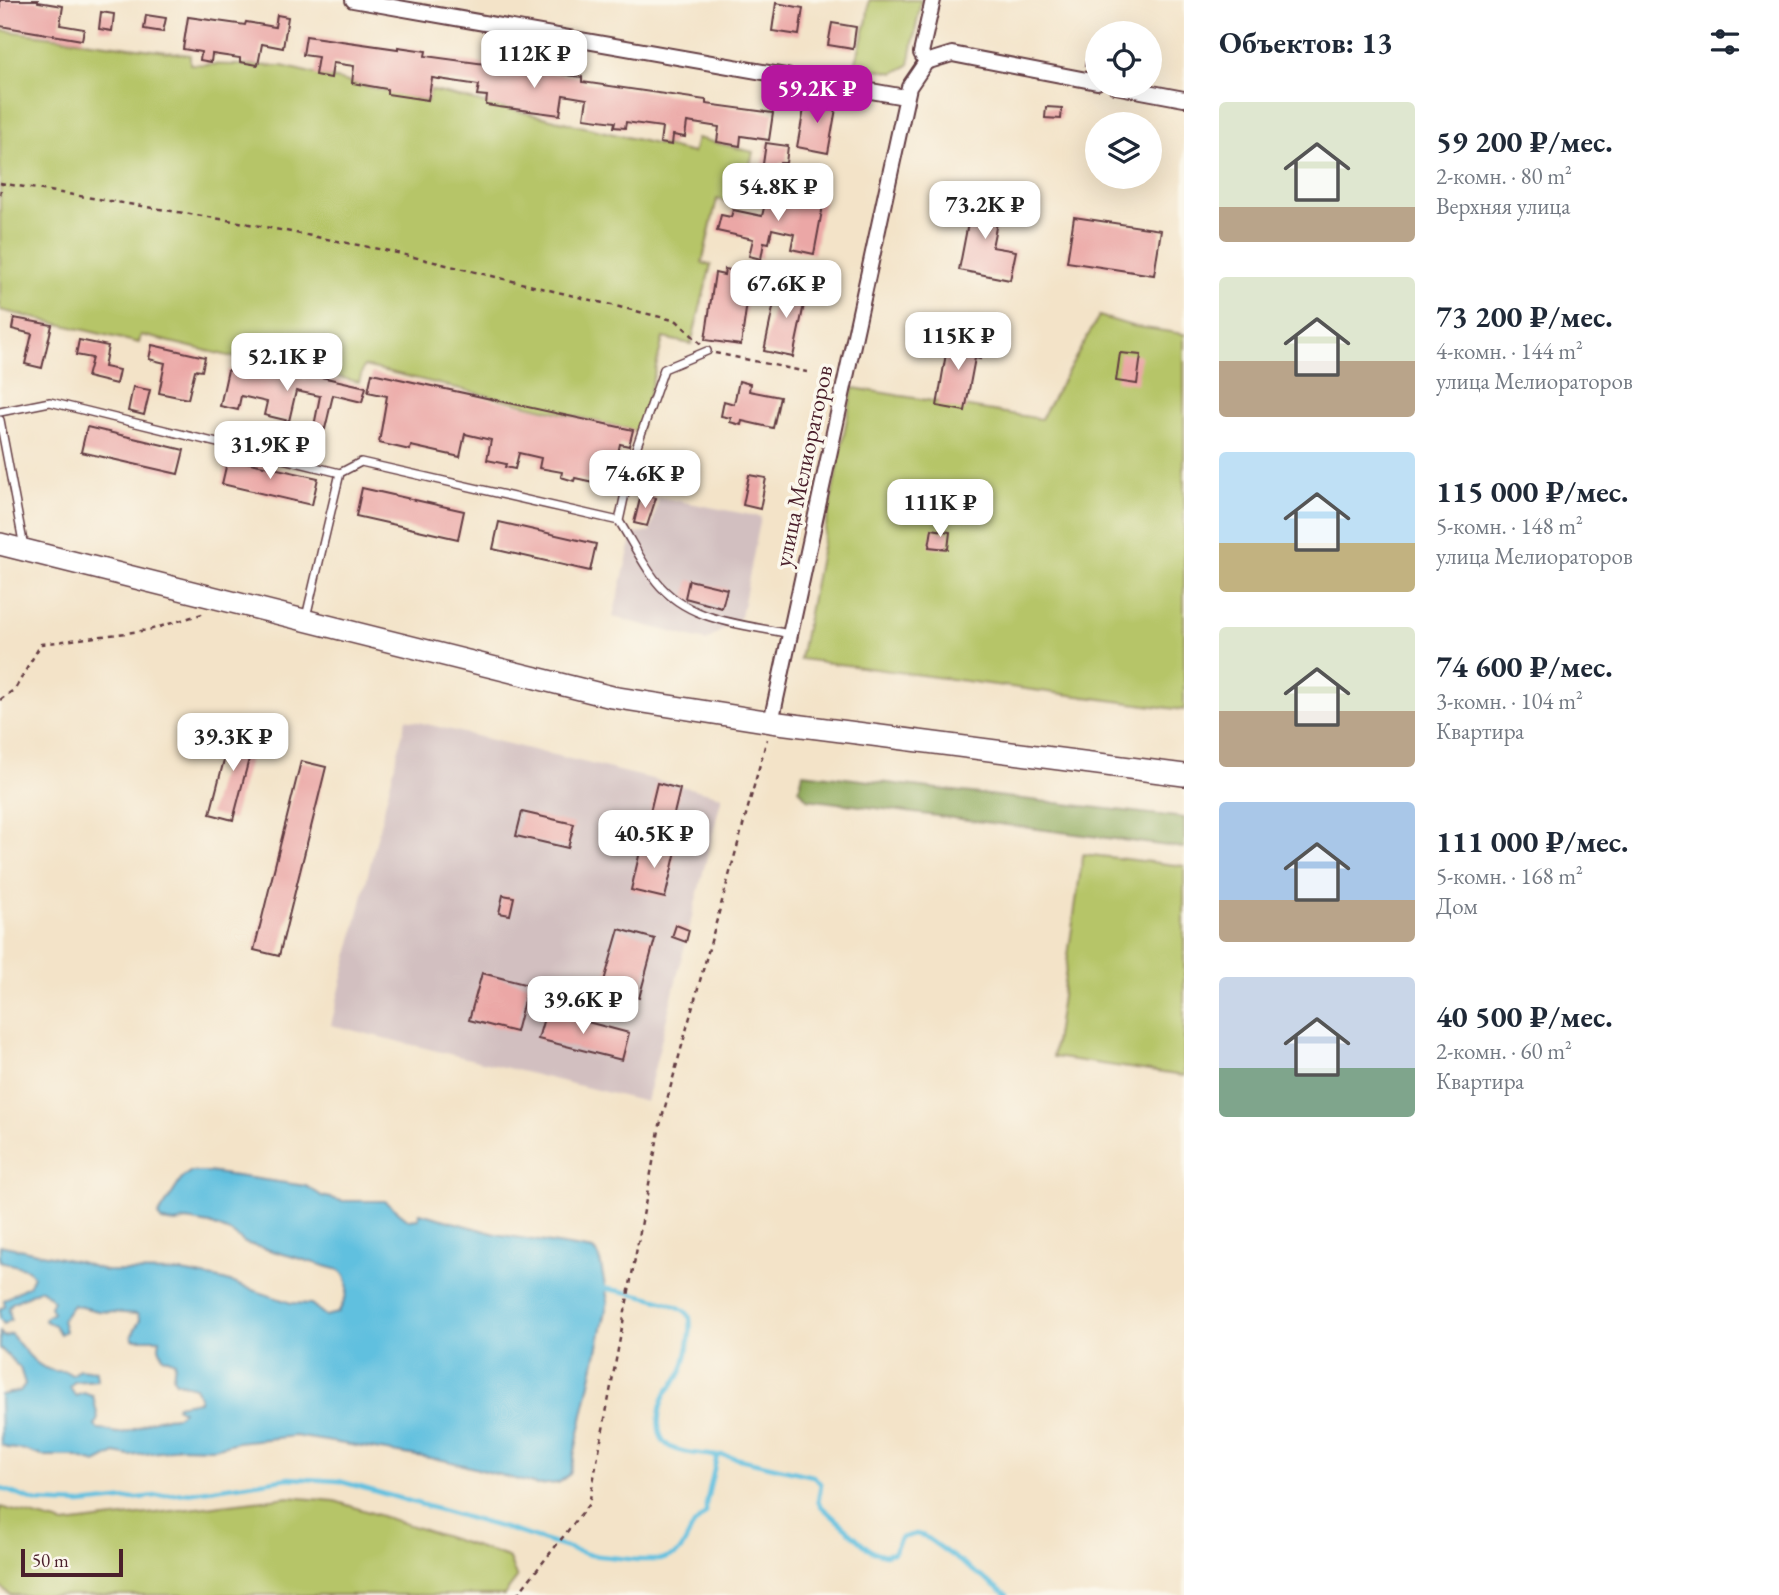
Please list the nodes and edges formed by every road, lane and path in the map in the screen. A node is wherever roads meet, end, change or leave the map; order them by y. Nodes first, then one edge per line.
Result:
1 (353, 0) edge
2 (933, 0) edge
3 (926, 62) junction
4 (1085, 80) edge
5 (1162, 95) edge
6 (905, 97) junction
7 (1184, 99) edge
8 (1, 183) edge
9 (0, 195) edge
10 (708, 351) junction
11 (807, 372) dead end
12 (0, 412) edge
13 (0, 420) edge
14 (340, 473) junction
15 (619, 521) junction
16 (0, 544) edge
17 (25, 551) junction
18 (235, 604) junction
19 (305, 621) junction
20 (790, 634) junction
21 (0, 700) edge
22 (771, 722) junction
23 (1184, 775) edge
24 (517, 1595) edge

1 - 6 street
2 - 3 street
3 - 4 street
3 - 6 street, улица Мелиораторов
5 - 7 street
6 - 20 street, улица Мелиораторов
8 - 9 path
8 - 10 path
10 - 11 path
10 - 15 lane
12 - 14 lane
13 - 17 lane
14 - 15 lane
14 - 19 lane
15 - 20 lane
16 - 17 main road
17 - 18 main road
18 - 19 main road
18 - 21 path
19 - 22 main road
20 - 22 street, улица Мелиораторов
22 - 23 main road
22 - 24 path

